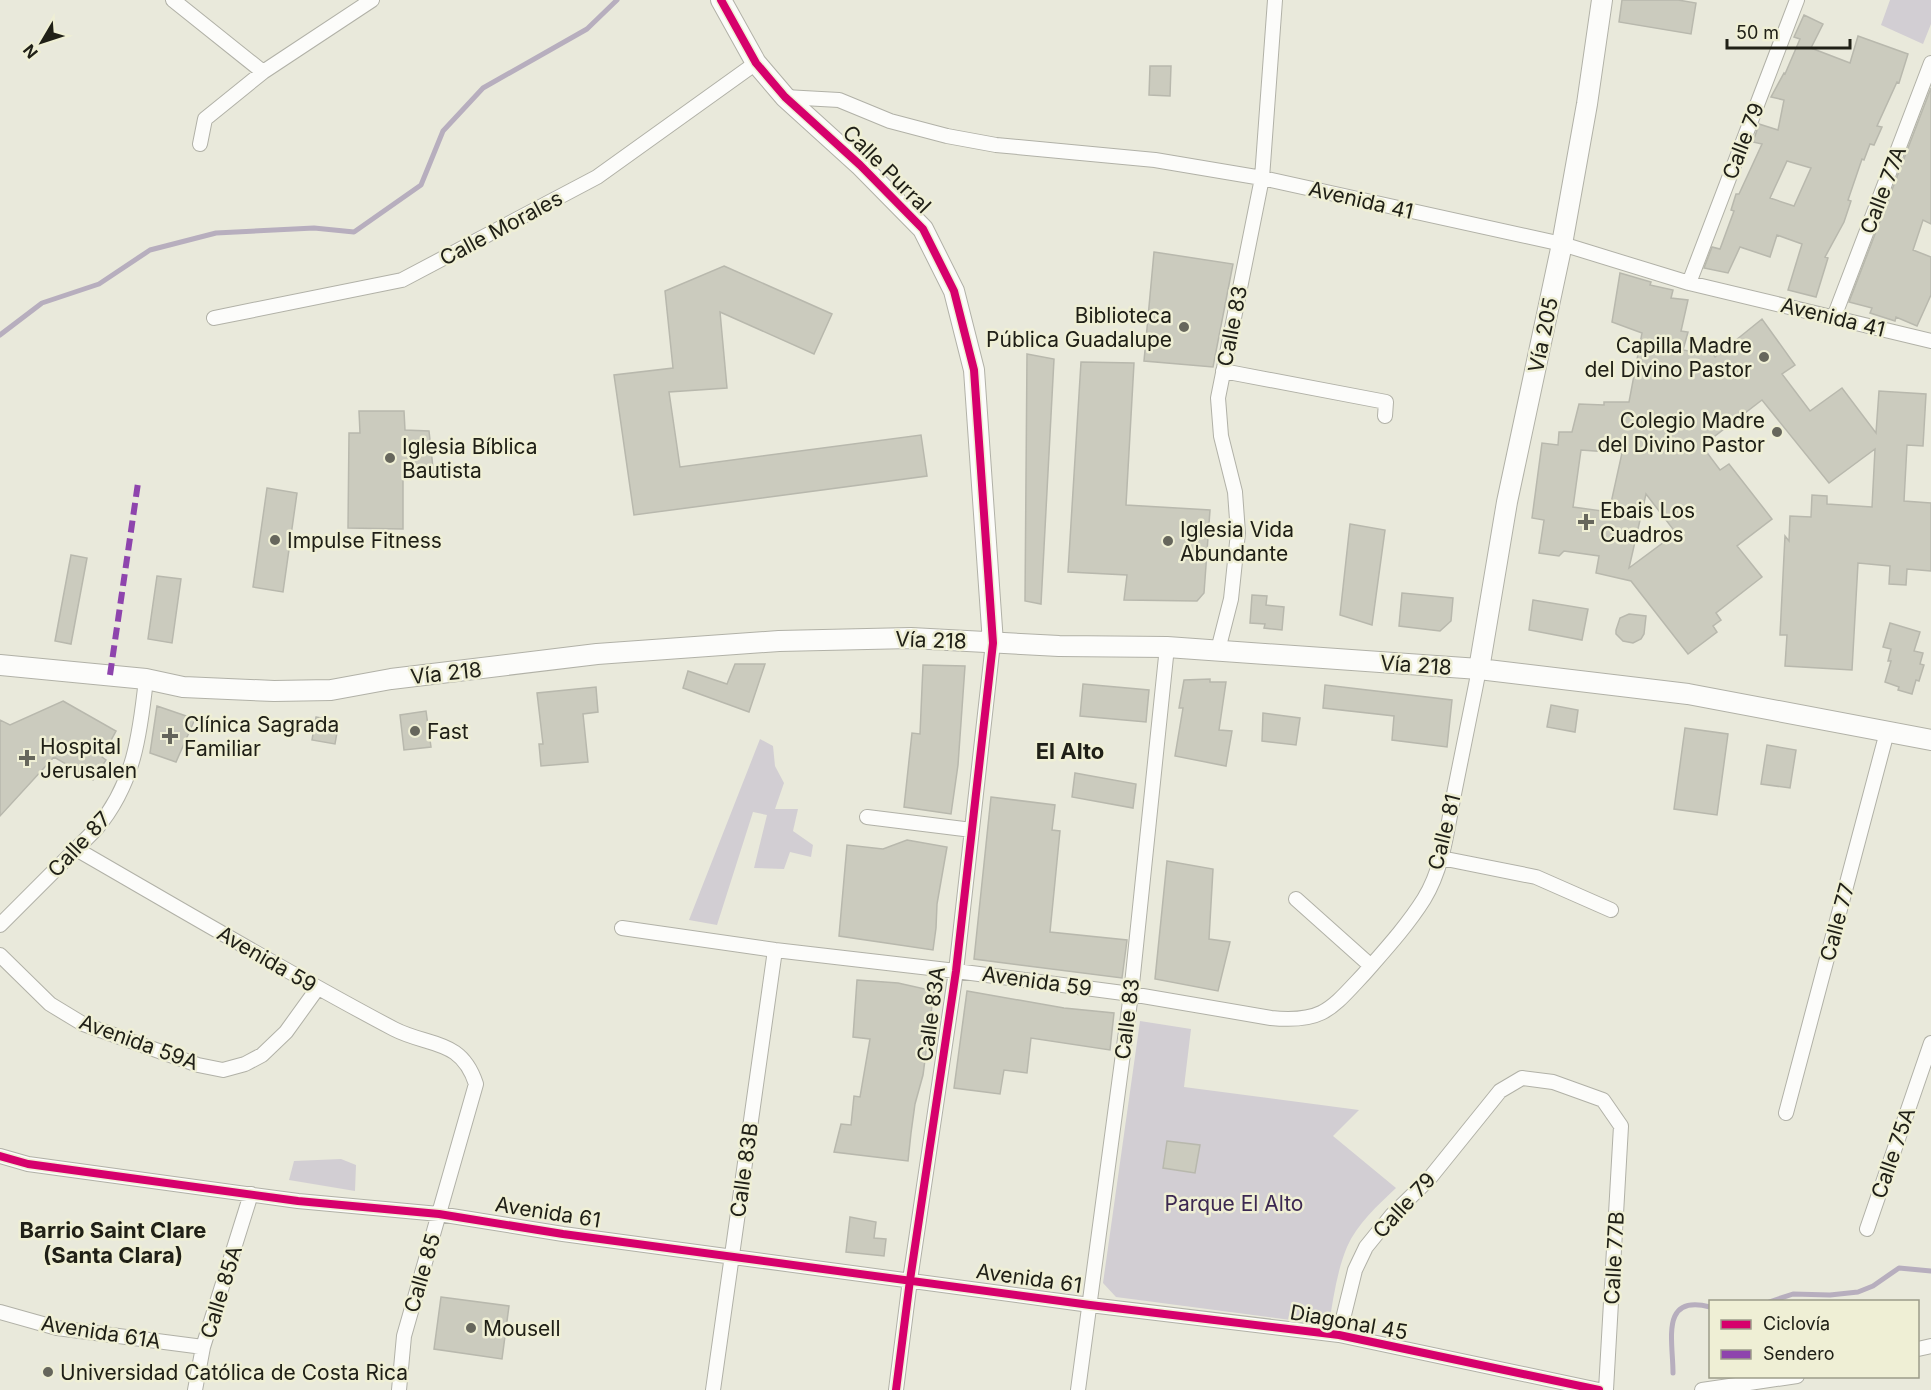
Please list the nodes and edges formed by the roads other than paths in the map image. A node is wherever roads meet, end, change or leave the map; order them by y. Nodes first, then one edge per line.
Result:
1 (173, 0) edge
2 (372, 0) edge
3 (721, 0) edge
4 (1275, 0) edge
5 (1602, 0) edge
6 (1797, 0) edge
7 (756, 63) junction
8 (1931, 63) edge
9 (263, 72) junction
10 (785, 97) junction
11 (200, 144) dead end
12 (1262, 178) junction
13 (1562, 244) junction
14 (1689, 283) junction
15 (1834, 317) junction
16 (214, 318) dead end
17 (1931, 341) edge
18 (1223, 371) junction
19 (1385, 416) dead end
20 (993, 643) junction
21 (1167, 647) junction
22 (1218, 650) junction
23 (0, 665) edge
24 (1479, 669) junction
25 (146, 679) junction
26 (1887, 732) junction
27 (1931, 740) edge
28 (867, 817) dead end
29 (972, 830) junction
30 (76, 849) junction
31 (1442, 858) junction
32 (1296, 899) dead end
33 (1611, 910) dead end
34 (0, 925) edge
35 (622, 928) dead end
36 (775, 950) junction
37 (0, 955) edge
38 (1371, 966) junction
39 (956, 971) junction
40 (317, 988) junction
41 (1131, 994) junction
42 (1309, 1018) joint
43 (1931, 1043) edge
44 (462, 1058) joint
45 (1500, 1091) joint
46 (1786, 1113) dead end
47 (0, 1156) edge
48 (251, 1194) junction
49 (439, 1214) junction
50 (1867, 1229) dead end
51 (732, 1256) junction
52 (910, 1280) junction
53 (1090, 1305) junction
54 (0, 1312) edge
55 (1339, 1335) junction
56 (203, 1347) junction
57 (1795, 1381) edge
58 (195, 1390) edge
59 (399, 1390) edge
60 (713, 1390) edge
61 (896, 1390) edge
62 (1078, 1390) edge
63 (1599, 1390) edge
64 (1606, 1390) edge
65 (1702, 1390) edge

1 - 9 street
2 - 9 street
3 - 7 main road, Calle Purral
4 - 12 street, Calle 83
5 - 13 main road, Vía 205
6 - 14 street, Calle 79
7 - 10 main road, Calle Purral
7 - 16 street, Calle Morales
8 - 15 street, Calle 77A
9 - 11 street
10 - 12 street, Avenida 41
10 - 20 main road, Calle Purral
12 - 13 street, Avenida 41
12 - 18 street, Calle 83
13 - 14 street, Avenida 41
13 - 24 main road, Vía 205
14 - 15 street, Avenida 41
15 - 17 street, Avenida 41
18 - 19 street
18 - 22 street, Calle 83
20 - 21 main road, Vía 218
20 - 25 main road, Vía 218
20 - 29 street, Calle 83A
21 - 22 main road, Vía 218
21 - 41 street, Calle 83
22 - 24 main road, Vía 218
23 - 25 main road, Vía 218
24 - 26 main road, Vía 218
24 - 31 street, Calle 81
25 - 30 street, Calle 87
26 - 27 main road, Vía 218
26 - 46 street, Calle 77
28 - 29 street
29 - 39 street, Calle 83A
30 - 34 street, Calle 87
30 - 40 street, Avenida 59
31 - 33 street
31 - 38 street, Calle 81
32 - 38 street
35 - 36 street, Avenida 59
36 - 39 street, Avenida 59
36 - 51 street, Calle 83B
37 - 40 street, Avenida 59A
38 - 42 street, Calle 81
39 - 41 street, Avenida 59
39 - 52 street, Calle 83A
40 - 44 street, Avenida 59
41 - 42 street, Avenida 59
41 - 53 street, Calle 83
43 - 50 street, Calle 75A
44 - 49 street, Calle 85
45 - 55 street, Calle 79
45 - 64 street, Calle 77B
47 - 48 street, Avenida 61
48 - 49 street, Avenida 61
48 - 56 street, Calle 85A
49 - 51 street, Avenida 61
49 - 59 street, Calle 85
51 - 52 street, Avenida 61
51 - 60 street, Calle 83B
52 - 53 street, Avenida 61
52 - 61 street, Calle 83A
53 - 55 street, Diagonal 45
53 - 62 street, Calle 83
54 - 56 street, Avenida 61A
55 - 63 street, Diagonal 45
56 - 58 street, Calle 85A
57 - 65 street

